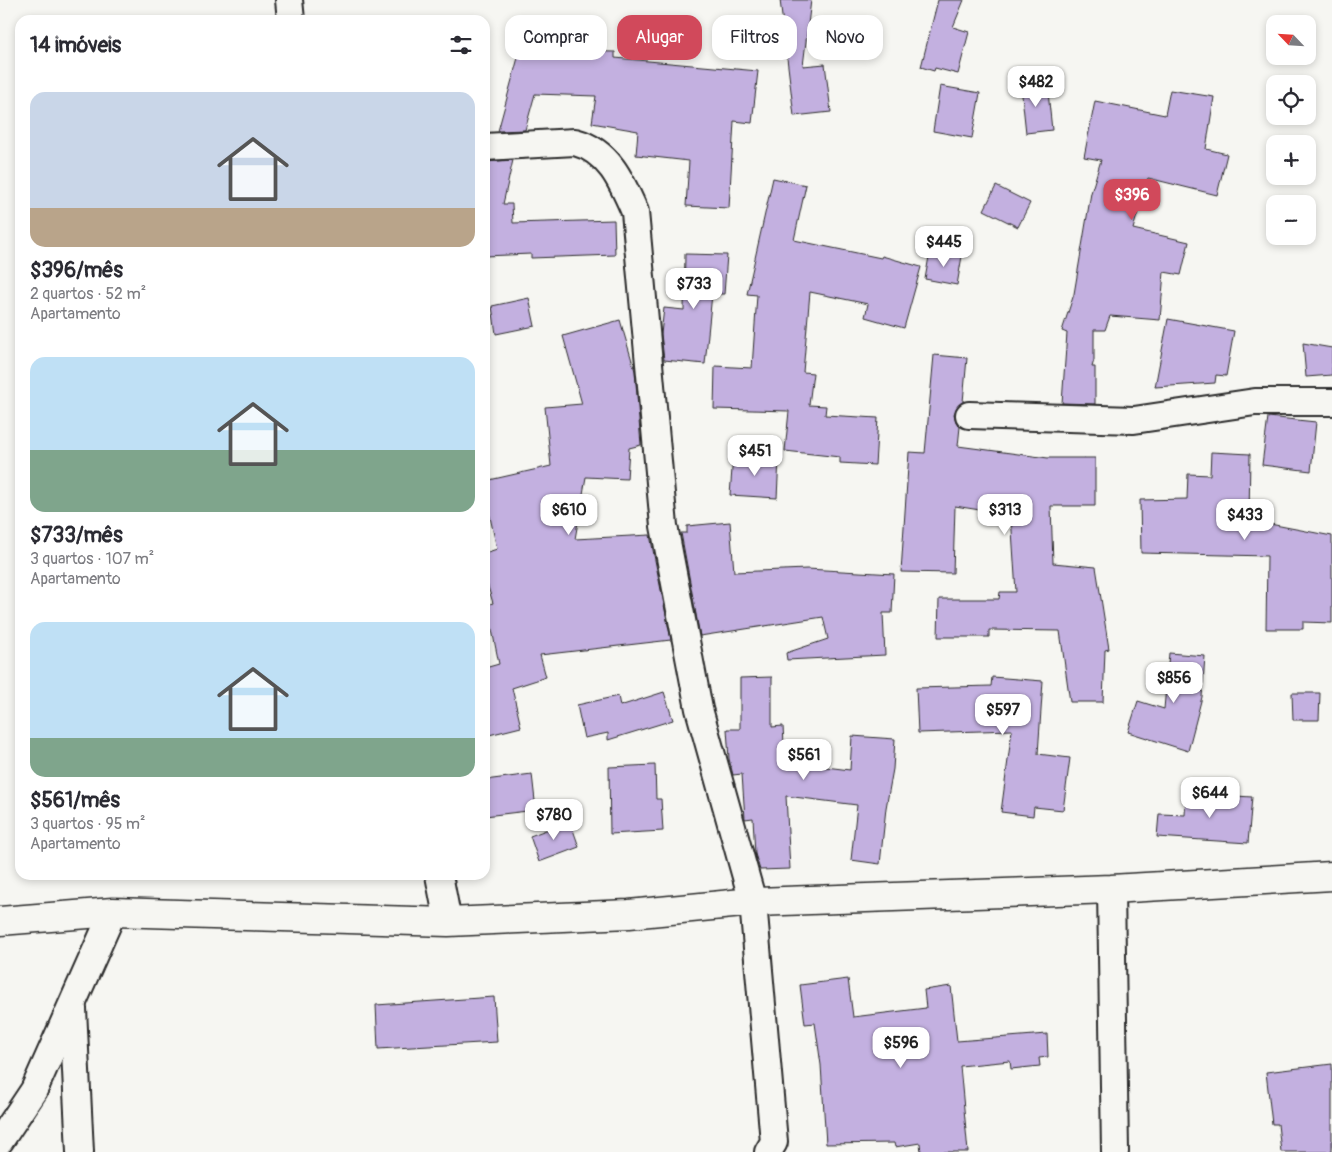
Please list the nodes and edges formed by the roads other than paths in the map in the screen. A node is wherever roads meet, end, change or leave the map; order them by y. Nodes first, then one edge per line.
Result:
1 (289, 0) edge
2 (290, 15) edge
3 (490, 147) edge
4 (1332, 402) edge
5 (969, 415) dead end
6 (1332, 876) edge
7 (440, 880) edge
8 (1111, 889) junction
9 (754, 902) junction
10 (114, 912) junction
11 (0, 921) edge
12 (448, 922) junction
13 (73, 1006) junction
14 (0, 1141) edge
15 (80, 1152) edge
16 (768, 1152) edge
17 (1115, 1152) edge

1 - 2 street
3 - 9 street
4 - 5 street
6 - 8 main road
7 - 12 street
8 - 9 main road
8 - 17 street
9 - 12 main road
9 - 16 street
10 - 11 main road
10 - 12 main road
10 - 13 street
13 - 14 street
13 - 15 street

